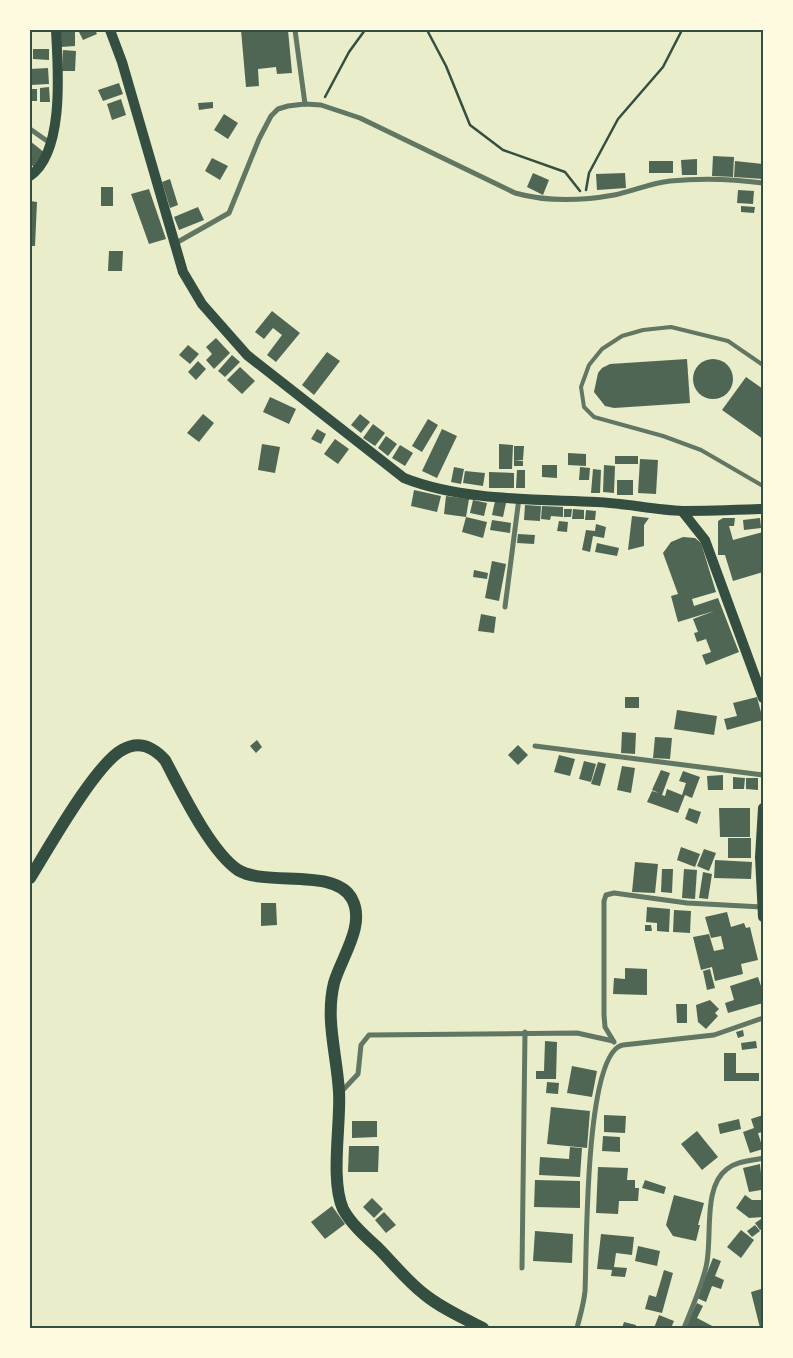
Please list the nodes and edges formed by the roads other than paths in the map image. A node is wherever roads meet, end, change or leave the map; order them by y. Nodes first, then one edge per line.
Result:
1 (56, 30) edge
2 (110, 30) edge
3 (295, 30) edge
4 (305, 104) junction
5 (30, 129) edge
6 (50, 143) junction
7 (30, 176) edge
8 (763, 184) edge
9 (176, 242) junction
10 (763, 365) edge
11 (763, 486) edge
12 (520, 498) junction
13 (763, 509) edge
14 (682, 510) junction
15 (505, 607) dead end
16 (763, 698) edge
17 (535, 746) dead end
18 (763, 775) edge
19 (763, 810) edge
20 (30, 878) edge
21 (762, 912) edge
22 (763, 1018) edge
23 (525, 1032) junction
24 (613, 1041) junction
25 (618, 1046) junction
26 (339, 1094) junction
27 (763, 1158) edge
28 (522, 1268) dead end
29 (483, 1328) edge
30 (578, 1328) edge
31 (684, 1328) edge

1 - 6 main road
2 - 9 main road
3 - 4 street
4 - 8 street
4 - 9 street
5 - 6 street
6 - 7 main road
9 - 12 main road
10 - 11 lane
12 - 14 main road
12 - 15 street
13 - 14 main road
14 - 16 main road
17 - 18 street
19 - 21 main road
20 - 26 highway
21 - 24 street
22 - 25 street
23 - 24 street
23 - 26 street
23 - 28 street
24 - 25 street
25 - 30 street
26 - 29 highway
27 - 31 street

